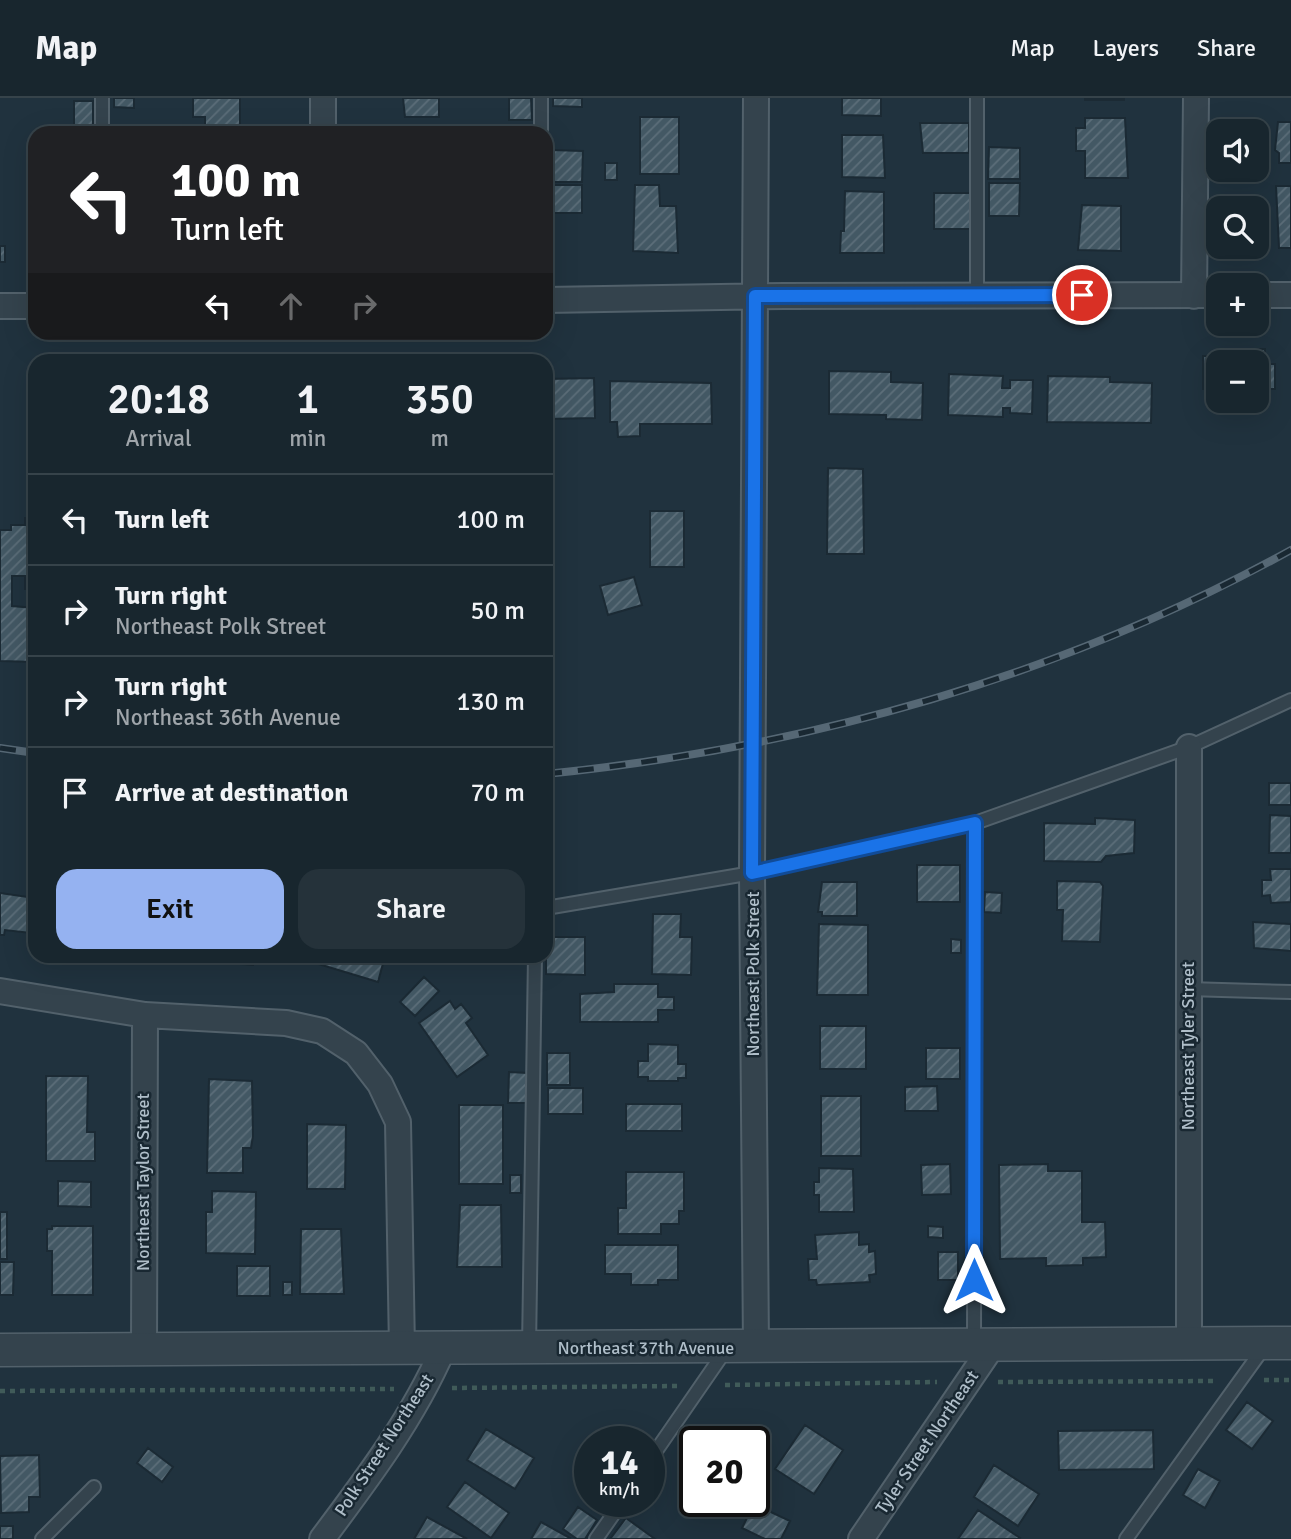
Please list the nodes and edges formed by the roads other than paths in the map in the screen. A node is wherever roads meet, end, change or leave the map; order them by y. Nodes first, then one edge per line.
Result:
1 (102, 98) edge
2 (323, 98) edge
3 (541, 98) edge
4 (756, 98) edge
5 (977, 98) edge
6 (1196, 98) edge
7 (102, 126) edge
8 (323, 126) edge
9 (541, 126) edge
10 (977, 295) junction
11 (1269, 295) edge
12 (1291, 295) edge
13 (755, 296) junction
14 (1206, 296) edge
15 (553, 300) edge
16 (0, 306) edge
17 (28, 306) edge
18 (1291, 700) edge
19 (1189, 747) junction
20 (975, 823) junction
21 (752, 873) junction
22 (553, 907) edge
23 (535, 963) edge
24 (1188, 989) junction
25 (0, 991) edge
26 (1291, 992) edge
27 (145, 1015) junction
28 (1279, 1343) edge
29 (1189, 1344) junction
30 (984, 1345) junction
31 (742, 1347) junction
32 (402, 1349) junction
33 (443, 1349) junction
34 (529, 1349) junction
35 (0, 1350) edge
36 (144, 1350) junction
37 (665, 1441) edge
38 (94, 1487) dead end
39 (611, 1517) edge
40 (42, 1539) edge
41 (321, 1539) edge
42 (596, 1539) edge
43 (861, 1539) edge
44 (1126, 1539) edge

1 - 7 lane
2 - 8 street
3 - 9 lane
4 - 13 street, Northeast Polk Street
5 - 10 lane
6 - 14 street
10 - 13 street
10 - 14 street
11 - 12 street
13 - 15 street
13 - 21 street, Northeast Polk Street
16 - 17 street
18 - 19 lane
19 - 20 lane
19 - 24 street, Northeast Tyler Street
20 - 21 lane
20 - 30 lane
21 - 22 lane
21 - 31 street, Northeast Polk Street
23 - 34 lane
24 - 26 lane
24 - 29 street, Northeast Tyler Street
25 - 27 street
27 - 32 street
27 - 36 street, Northeast Taylor Street
28 - 29 street, Northeast 37th Avenue
28 - 44 lane
29 - 30 street, Northeast 37th Avenue
30 - 31 street, Northeast 37th Avenue
30 - 43 street, Tyler Street Northeast
31 - 34 street, Northeast 37th Avenue
31 - 37 lane
32 - 33 street, Northeast 37th Avenue
32 - 36 street, Northeast 37th Avenue
33 - 34 street, Northeast 37th Avenue
33 - 41 street, Polk Street Northeast
35 - 36 street, Northeast 37th Avenue
38 - 40 lane
39 - 42 lane

